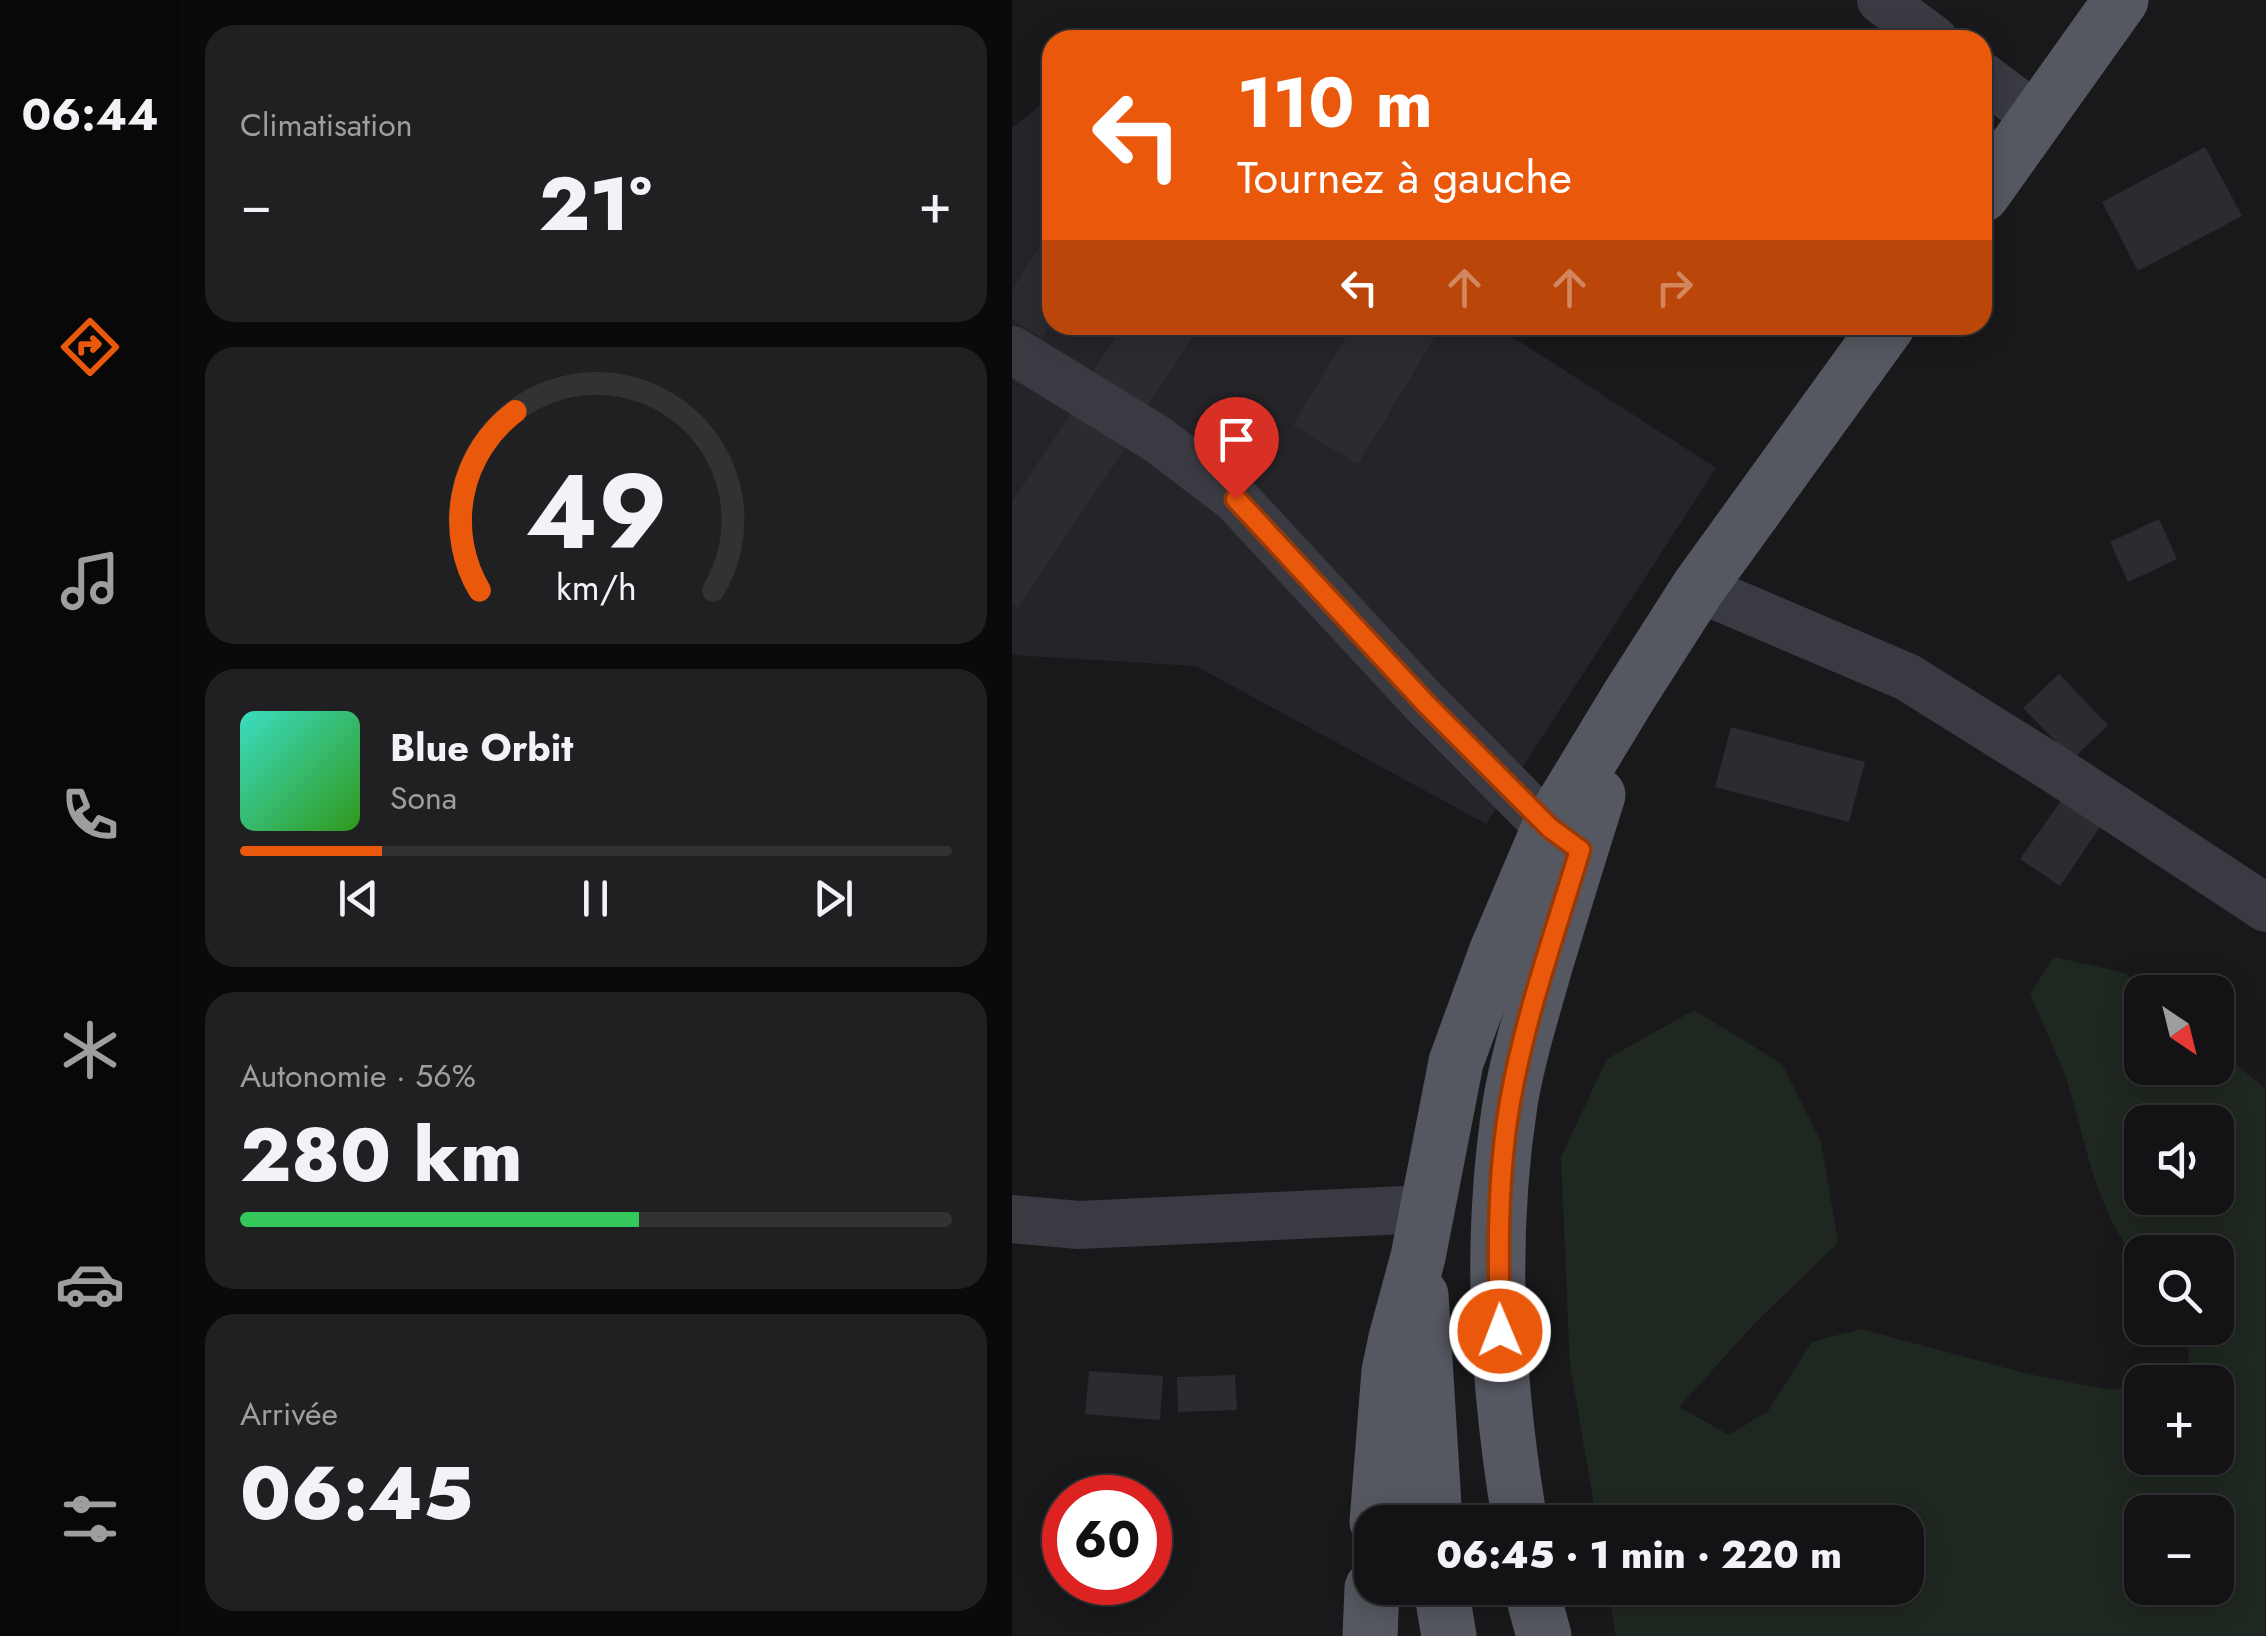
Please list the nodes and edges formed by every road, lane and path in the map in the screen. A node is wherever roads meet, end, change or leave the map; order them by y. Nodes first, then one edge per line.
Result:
1 (1881, 0) edge
2 (2121, 0) edge
3 (1921, 30) edge
4 (1992, 84) edge
5 (2038, 118) junction
6 (1992, 182) edge
7 (1881, 335) edge
8 (1012, 350) edge
9 (1698, 588) junction
10 (1565, 839) junction
11 (2266, 908) edge
12 (1012, 1219) edge
13 (1423, 1233) junction
14 (1378, 1505) edge
15 (1435, 1505) edge
16 (1517, 1505) edge
17 (1371, 1605) edge
18 (1444, 1605) edge
19 (1536, 1605) edge
20 (1370, 1636) edge
21 (1450, 1636) edge
22 (1544, 1636) edge

1 - 3 street
2 - 5 main road
4 - 5 street
5 - 6 main road
7 - 9 main road
8 - 10 street
9 - 10 main road
9 - 11 street
10 - 13 main road
10 - 16 main road
12 - 13 street
13 - 14 main road
13 - 15 main road
17 - 20 main road
18 - 21 main road
19 - 22 main road

